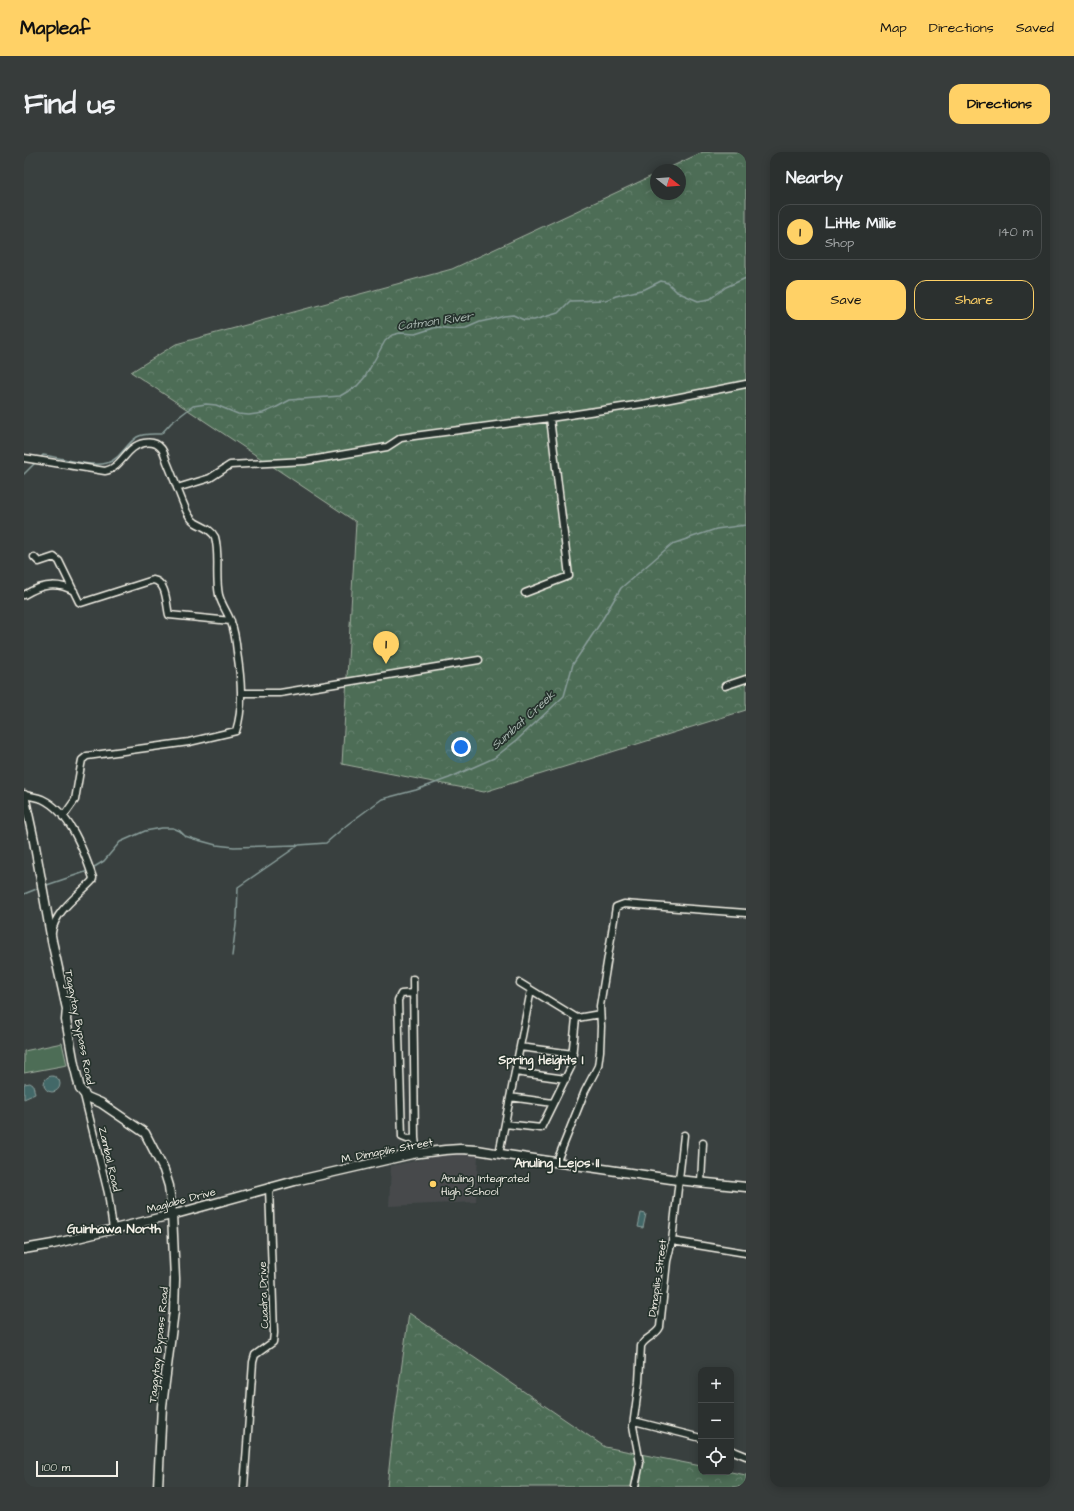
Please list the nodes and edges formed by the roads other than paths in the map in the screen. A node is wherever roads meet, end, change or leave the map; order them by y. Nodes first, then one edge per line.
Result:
1 (746, 384) edge
2 (550, 418) junction
3 (24, 458) edge
4 (178, 488) junction
5 (34, 557) dead end
6 (74, 591) junction
7 (525, 593) dead end
8 (24, 596) edge
9 (231, 621) junction
10 (480, 660) dead end
11 (746, 679) edge
12 (726, 686) dead end
13 (242, 693) junction
14 (24, 795) edge
15 (63, 817) junction
16 (746, 913) edge
17 (52, 941) junction
18 (413, 979) dead end
19 (520, 983) dead end
20 (531, 990) junction
21 (413, 994) junction
22 (600, 1014) junction
23 (576, 1018) junction
24 (520, 1047) junction
25 (572, 1054) junction
26 (414, 1065) junction
27 (400, 1066) junction
28 (515, 1072) junction
29 (566, 1079) junction
30 (84, 1095) junction
31 (510, 1097) junction
32 (554, 1103) junction
33 (505, 1124) junction
34 (684, 1135) dead end
35 (415, 1138) junction
36 (703, 1144) dead end
37 (417, 1153) junction
38 (499, 1154) junction
39 (557, 1162) junction
40 (678, 1180) junction
41 (296, 1181) joint
42 (701, 1182) junction
43 (270, 1187) junction
44 (746, 1187) edge
45 (172, 1214) junction
46 (113, 1229) junction
47 (672, 1241) junction
48 (24, 1249) edge
49 (746, 1253) edge
50 (634, 1421) junction
51 (698, 1437) edge
52 (734, 1451) edge
53 (746, 1456) edge
54 (158, 1487) edge
55 (244, 1487) edge
56 (634, 1487) edge

1 - 2 street
2 - 4 street
2 - 7 street
3 - 4 street
4 - 9 street
5 - 6 street
6 - 8 street
6 - 9 street
9 - 13 street
10 - 13 street
11 - 12 street
13 - 15 street
14 - 15 street
14 - 17 main road, Tagaytay Bypass Road
15 - 17 street
16 - 22 street
17 - 30 main road, Tagaytay Bypass Road
18 - 21 street
19 - 20 street
20 - 23 street
20 - 24 street
21 - 26 street
21 - 27 street
22 - 23 street
22 - 39 street
23 - 25 street
24 - 25 street
24 - 28 street
25 - 29 street
26 - 27 street
26 - 35 street
27 - 35 street
28 - 29 street
28 - 31 street
29 - 32 street
30 - 45 main road, Tagaytay Bypass Road
30 - 46 street, Zambal Road
31 - 32 street
31 - 33 street
32 - 33 street
33 - 38 street
34 - 40 street, Dimapilis Street
35 - 37 street
36 - 42 street
37 - 38 main road, M. Dimapilis Street
37 - 41 main road, M. Dimapilis Street
38 - 39 main road, M. Dimapilis Street
39 - 40 main road, M. Dimapilis Street
40 - 42 main road, M. Dimapilis Street
40 - 47 street, Dimapilis Street
41 - 43 main road, Maglabe Drive
42 - 44 main road, M. Dimapilis Street
43 - 45 main road, Maglabe Drive
43 - 55 street, Cuadra Drive
45 - 46 main road, Maglabe Drive
45 - 54 main road, Tagaytay Bypass Road
46 - 48 main road, Maglabe Drive
47 - 49 street
47 - 50 street, Dimapilis Street
50 - 51 street
50 - 56 street, Dimapilis Street
52 - 53 street

